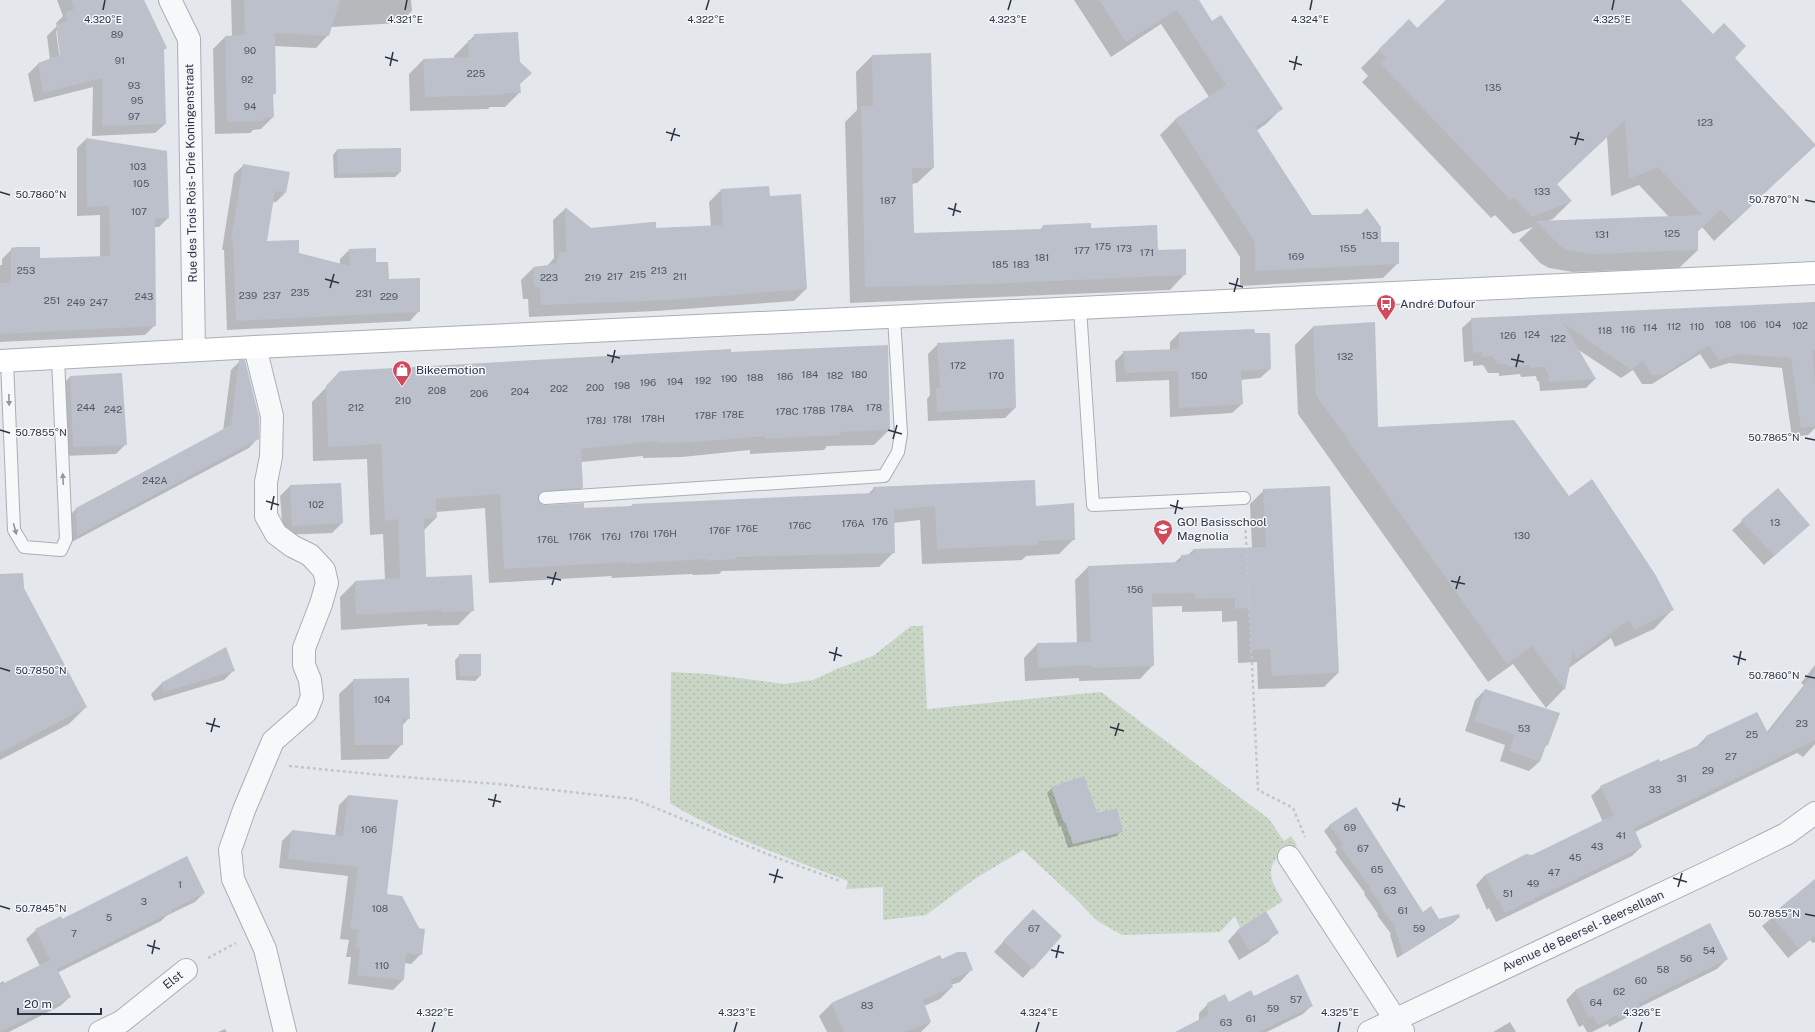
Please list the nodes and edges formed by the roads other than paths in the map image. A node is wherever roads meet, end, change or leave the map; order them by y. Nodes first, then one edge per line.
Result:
1 (170, 0) edge
2 (1815, 274) edge
3 (1080, 308) junction
4 (894, 317) junction
5 (255, 346) junction
6 (194, 350) junction
7 (58, 358) junction
8 (4, 361) edge
9 (545, 498) dead end
10 (1244, 498) road end
11 (1815, 813) edge
12 (1289, 857) dead end
13 (186, 970) road end
14 (1400, 1026) edge
15 (100, 1032) edge
16 (285, 1032) edge
17 (1369, 1032) edge

1 - 6 street, Rue des Trois Rois - Drie Koningenstraat
2 - 3 main road
3 - 4 main road
3 - 10 lane
4 - 5 main road
4 - 9 lane
5 - 6 main road
5 - 16 street
6 - 7 main road
7 - 8 main road
8 -> 7 lane
11 - 14 street, Avenue de Beersel - Beersellaan
12 - 14 street
13 - 15 street, Elst
14 - 17 street, Avenue de Beersel - Beersellaan

